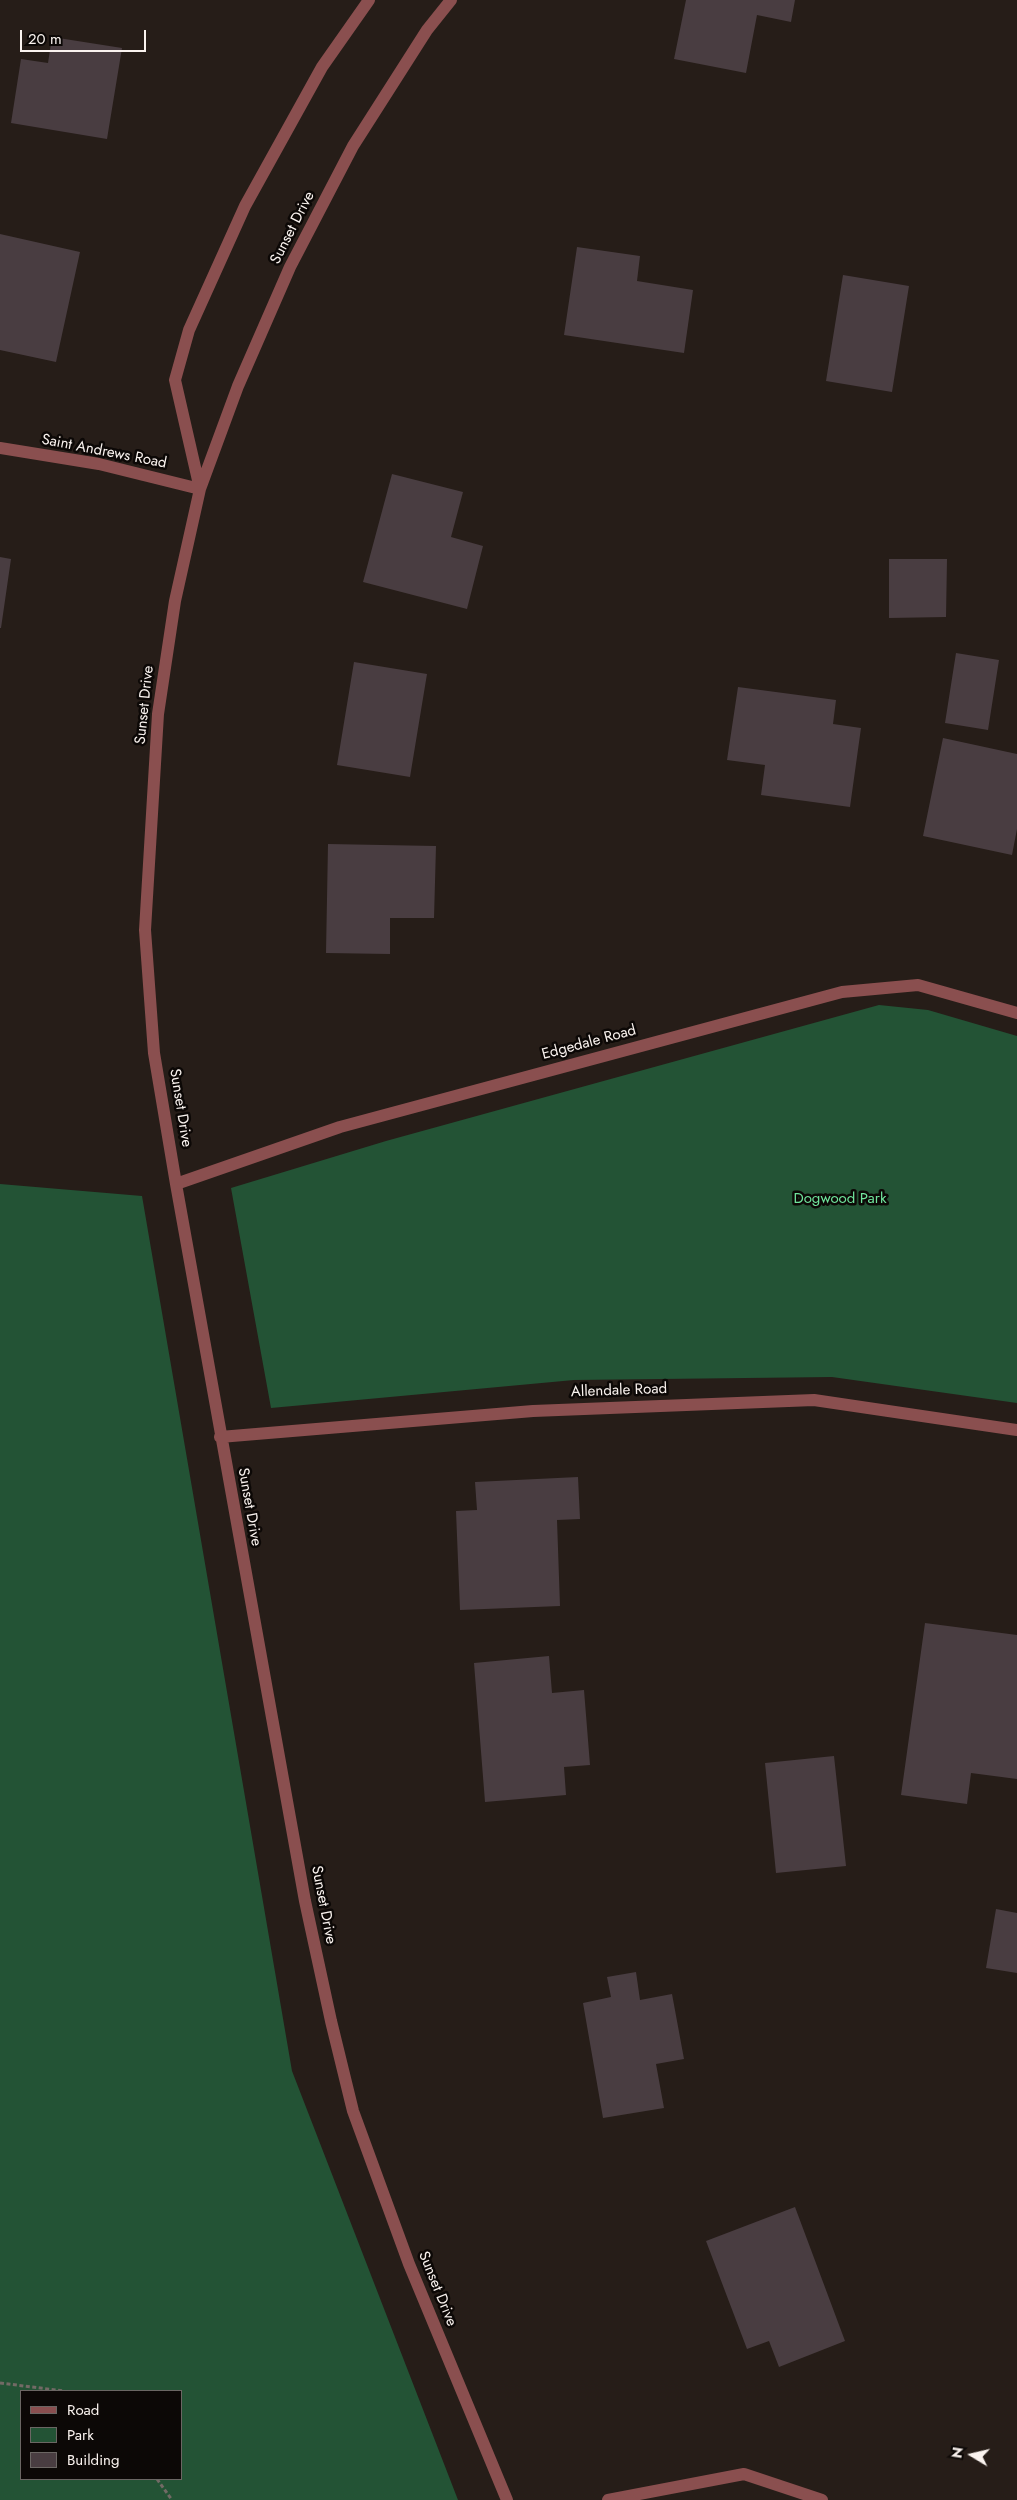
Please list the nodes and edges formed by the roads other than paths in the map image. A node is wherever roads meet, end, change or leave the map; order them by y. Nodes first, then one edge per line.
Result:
1 (368, 0) edge
2 (451, 0) edge
3 (0, 448) edge
4 (200, 489) junction
5 (1017, 1013) edge
6 (176, 1184) junction
7 (1017, 1430) edge
8 (220, 1436) junction
9 (507, 2500) edge
10 (608, 2500) edge
11 (822, 2500) edge

1 - 4 street, Sunset Drive
2 - 4 street, Sunset Drive
3 - 4 street, Saint Andrews Road
4 - 6 street, Sunset Drive
5 - 6 street, Edgedale Road
6 - 8 street, Sunset Drive
7 - 8 street, Allendale Road
8 - 9 street, Sunset Drive
10 - 11 street

